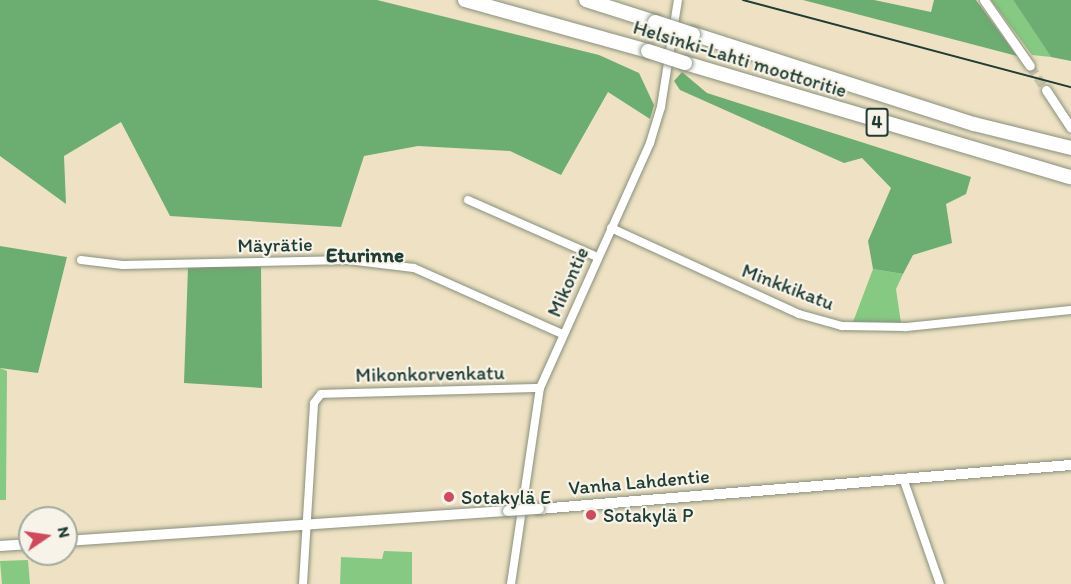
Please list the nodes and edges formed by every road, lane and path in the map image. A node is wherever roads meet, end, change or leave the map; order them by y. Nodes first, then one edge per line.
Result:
1 (465, 0) edge
2 (586, 0) edge
3 (678, 0) edge
4 (984, 0) edge
5 (1030, 66) tunnel mouth
6 (1047, 90) tunnel mouth
7 (1071, 128) edge
8 (1071, 147) edge
9 (1071, 177) edge
10 (468, 200) dead end
11 (611, 228) junction
12 (597, 257) junction
13 (81, 260) dead end
14 (1071, 310) edge
15 (562, 334) junction
16 (540, 388) junction
17 (1071, 465) edge
18 (903, 478) junction
19 (307, 524) junction
20 (78, 540) edge
21 (18, 545) edge
22 (0, 546) edge
23 (303, 584) edge
24 (511, 584) edge
25 (940, 584) edge

1 - 9 highway, Helsinki-Lahti moottoritie / 4, bridge
2 - 8 highway, Helsinki-Lahti moottoritie / 4, bridge
3 - 11 street, Mikontie
4 - 5 street
6 - 7 street
10 - 12 street
11 - 12 street, Mikontie
11 - 14 street, Minkkikatu
12 - 15 street, Mikontie
13 - 15 street, Mäyrätie
15 - 16 street, Mikontie
16 - 19 street, Mikonkorvenkatu
16 - 24 street, Mikontie
17 - 18 main road, Vanha Lahdentie
18 - 19 main road, Vanha Lahdentie, bridge
18 - 25 street
19 - 20 main road, Vanha Lahdentie
19 - 23 street
21 - 22 main road

